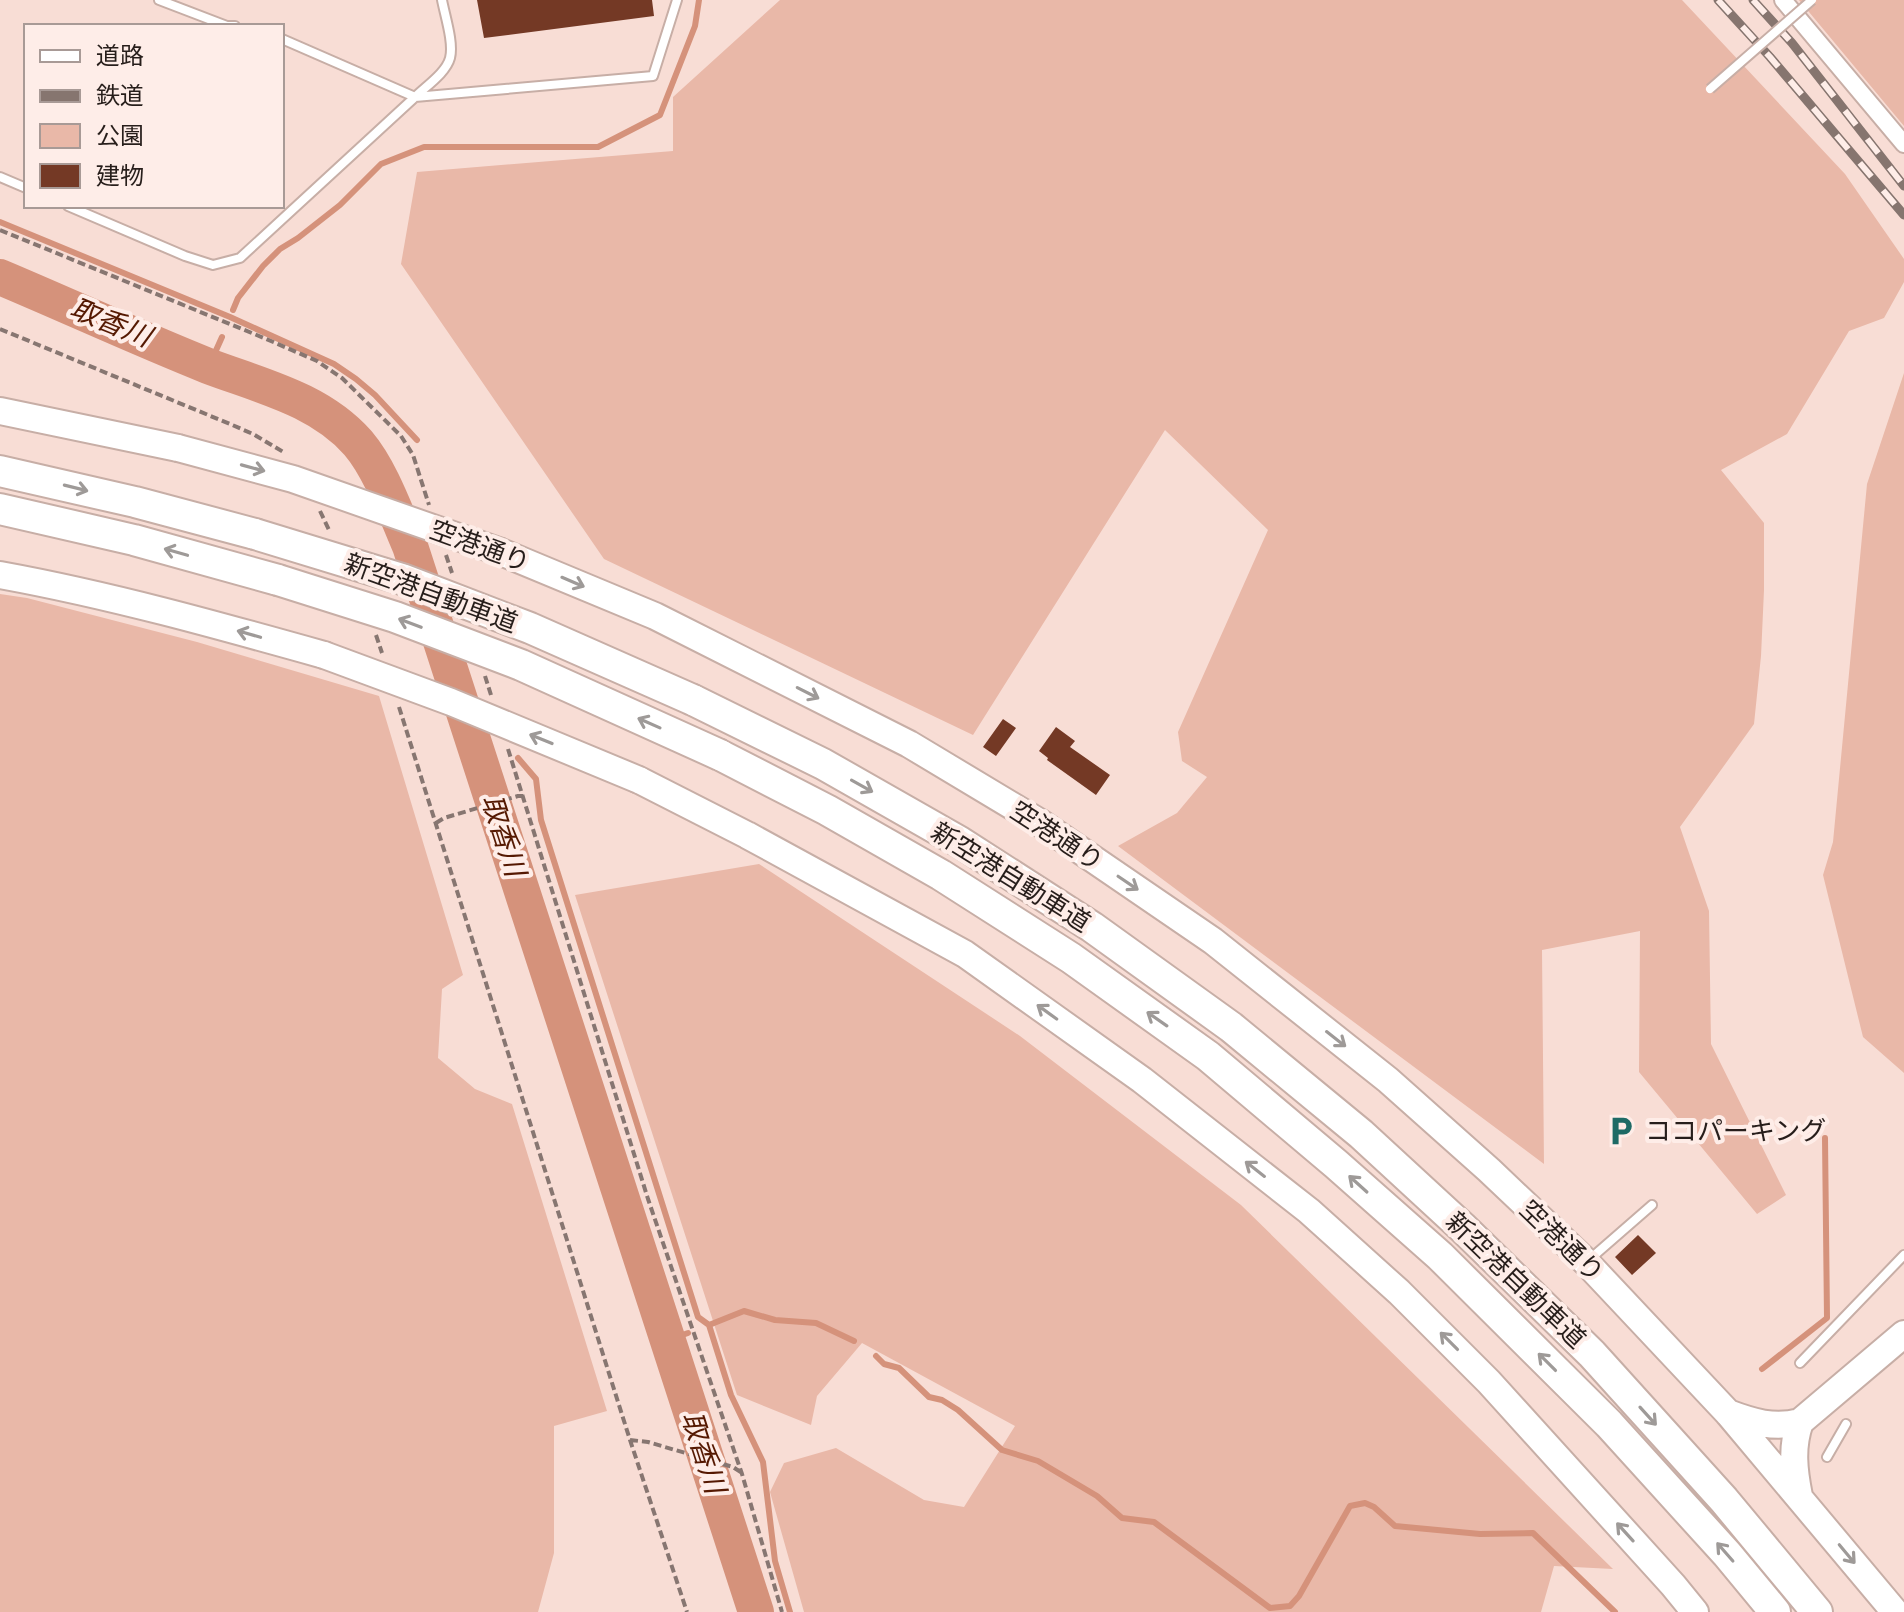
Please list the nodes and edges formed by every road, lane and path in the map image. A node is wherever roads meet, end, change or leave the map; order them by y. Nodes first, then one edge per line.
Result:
1 (159, 0) edge
2 (442, 0) edge
3 (677, 0) edge
4 (1783, 0) edge
5 (1812, 0) edge
6 (222, 24) edge
7 (284, 40) edge
8 (1710, 89) dead end
9 (415, 97) junction
10 (1904, 144) edge
11 (0, 177) edge
12 (24, 187) edge
13 (73, 208) edge
14 (0, 230) edge
15 (0, 411) edge
16 (0, 471) edge
17 (0, 509) edge
18 (433, 516) dead end
19 (442, 543) dead end
20 (0, 575) edge
21 (456, 584) dead end
22 (483, 668) dead end
23 (492, 696) dead end
24 (505, 739) dead end
25 (521, 796) junction
26 (1652, 1205) dead end
27 (1904, 1255) edge
28 (1586, 1262) junction
29 (1904, 1334) edge
30 (1800, 1363) dead end
31 (1728, 1413) junction
32 (1800, 1422) junction
33 (1846, 1424) dead end
34 (630, 1440) junction
35 (1827, 1457) dead end
36 (742, 1474) junction
37 (1799, 1496) junction
38 (687, 1612) edge
39 (782, 1612) edge
40 (1695, 1612) edge
41 (1775, 1612) edge
42 (1817, 1612) edge
43 (1895, 1612) edge

1 - 6 lane
2 - 9 lane
3 - 9 lane
4 - 10 street
5 - 8 lane, bridge
7 - 9 lane
9 - 13 lane
11 - 12 lane
14 - 18 path
15 -> 28 highway, 空港通り, bridge
16 -> 42 highway, 新空港自動車道, bridge
41 -> 17 highway, 新空港自動車道, bridge
19 - 21 path
40 -> 20 highway, bridge
22 - 23 path
24 - 25 path
25 - 34 path
25 - 36 path
26 - 28 lane
27 - 30 lane
28 - 31 highway, 空港通り
29 - 32 highway
31 - 32 highway
31 - 37 highway, 空港通り
32 - 37 highway
33 - 35 lane
34 - 36 path
34 - 38 path
36 - 39 path
37 -> 43 highway, 空港通り

